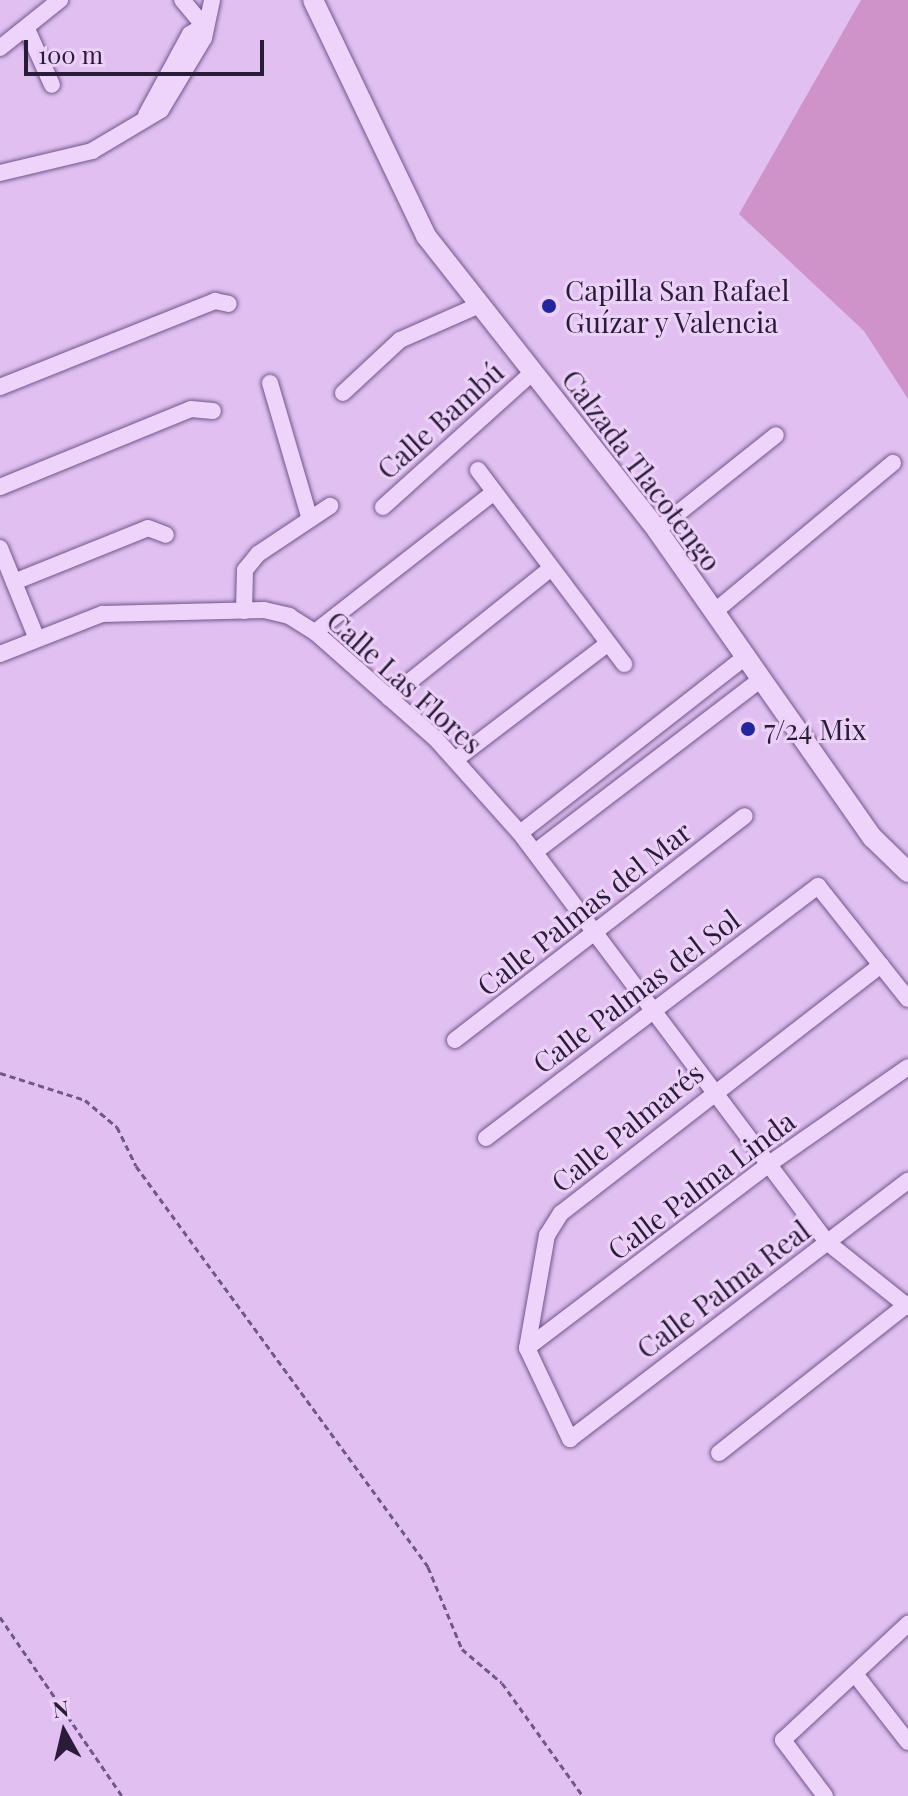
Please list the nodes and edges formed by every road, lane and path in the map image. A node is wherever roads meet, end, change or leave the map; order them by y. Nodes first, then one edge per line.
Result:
1 (60, 0) edge
2 (182, 0) edge
3 (212, 0) edge
4 (313, 0) edge
5 (204, 26) junction
6 (27, 29) junction
7 (0, 48) edge
8 (52, 85) dead end
9 (0, 173) edge
10 (229, 304) dead end
11 (477, 306) junction
12 (532, 373) junction
13 (270, 383) dead end
14 (0, 387) edge
15 (343, 393) dead end
16 (213, 411) dead end
17 (776, 435) dead end
18 (893, 463) dead end
19 (478, 470) dead end
20 (0, 487) edge
21 (494, 492) junction
22 (330, 506) dead end
23 (383, 507) dead end
24 (309, 516) junction
25 (657, 530) junction
26 (166, 535) dead end
27 (0, 548) edge
28 (551, 568) junction
29 (14, 582) junction
30 (244, 611) junction
31 (714, 612) junction
32 (315, 632) junction
33 (37, 639) junction
34 (607, 644) junction
35 (0, 654) edge
36 (745, 657) junction
37 (624, 664) dead end
38 (761, 679) junction
39 (389, 698) junction
40 (455, 760) junction
41 (745, 816) dead end
42 (520, 833) junction
43 (535, 852) junction
44 (908, 872) edge
45 (597, 931) junction
46 (881, 965) junction
47 (908, 999) edge
48 (654, 1007) junction
49 (455, 1040) dead end
50 (908, 1067) edge
51 (0, 1073) edge
52 (714, 1089) junction
53 (486, 1138) dead end
54 (769, 1164) junction
55 (908, 1181) edge
56 (827, 1242) junction
57 (907, 1306) edge
58 (527, 1348) junction
59 (719, 1453) dead end
60 (0, 1617) edge
61 (908, 1624) edge
62 (855, 1674) junction
63 (908, 1742) edge
64 (122, 1796) edge
65 (583, 1796) edge
66 (825, 1796) edge

1 - 6 street
2 - 5 street
3 - 5 street
4 - 11 street, Calzada Tlacotengo
5 - 9 street
6 - 7 street
6 - 8 street
10 - 14 street
11 - 12 street, Calzada Tlacotengo
11 - 15 street
12 - 23 street, Calle Bambú
12 - 25 street, Calzada Tlacotengo
13 - 24 street
16 - 20 street
17 - 25 street
18 - 31 street
19 - 21 street
21 - 28 street
21 - 32 street
22 - 24 street
24 - 30 street
25 - 31 street, Calzada Tlacotengo
26 - 29 street
27 - 29 street
28 - 34 street
28 - 39 street
29 - 33 street
30 - 32 street, Calle Las Flores
30 - 33 street, Calle Las Flores
31 - 36 street, Calzada Tlacotengo
32 - 39 street, Calle Las Flores
33 - 35 street, Calle Las Flores
34 - 37 street
34 - 40 street
36 - 38 street, Calzada Tlacotengo
36 - 42 street
38 - 43 street
38 - 44 street, Calzada Tlacotengo
39 - 40 street, Calle Las Flores
40 - 42 street, Calle Las Flores
41 - 45 street, Calle Palmas del Mar
42 - 43 street, Calle Las Flores
43 - 45 street, Calle Las Flores
45 - 48 street, Calle Las Flores
45 - 49 street, Calle Palmas del Mar
46 - 47 street
46 - 48 street, Calle Palmas del Sol
46 - 52 street, Calle Palmarés
48 - 52 street, Calle Las Flores
48 - 53 street, Calle Palmas del Sol
50 - 54 street, Calle Palma Linda
51 - 65 path
52 - 54 street, Calle Las Flores
52 - 58 street, Calle Palmarés
54 - 56 street, Calle Las Flores
54 - 58 street, Calle Palma Linda
55 - 56 street, Calle Palma Real
56 - 57 street, Calle Las Flores
56 - 58 street, Calle Palma Real
57 - 59 street
60 - 64 path
61 - 62 street
62 - 63 street
62 - 66 street

